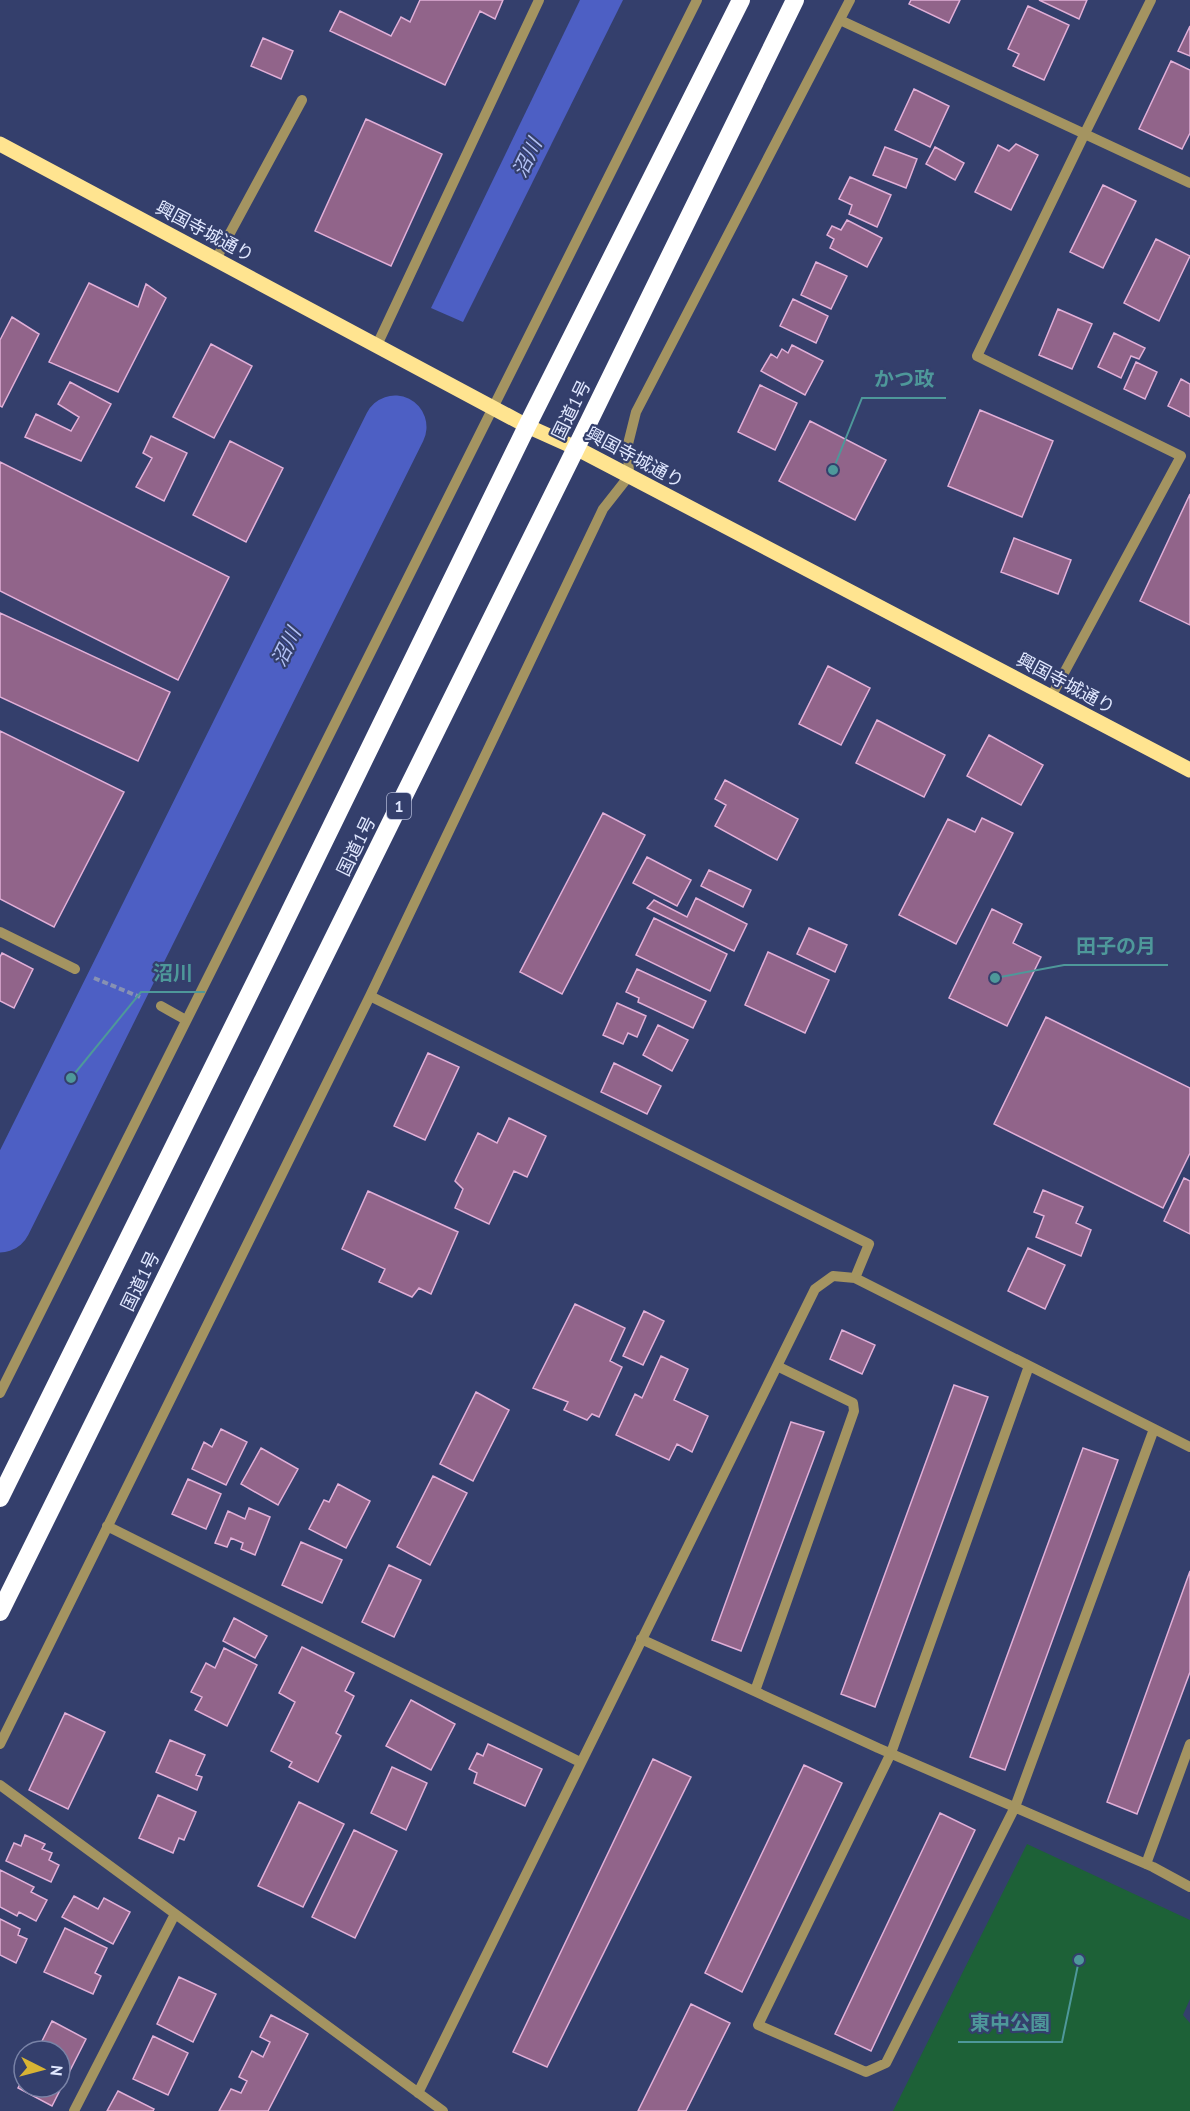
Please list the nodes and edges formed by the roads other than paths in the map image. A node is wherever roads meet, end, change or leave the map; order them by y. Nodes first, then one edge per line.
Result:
1 (539, 0) edge
2 (697, 0) edge
3 (741, 0) edge
4 (795, 0) edge
5 (850, 0) edge
6 (1151, 0) edge
7 (840, 20) junction
8 (303, 100) dead end
9 (1084, 133) junction
10 (0, 144) edge
11 (1190, 183) edge
12 (216, 259) junction
13 (377, 345) junction
14 (494, 408) junction
15 (527, 426) junction
16 (576, 447) junction
17 (629, 476) junction
18 (1051, 697) junction
19 (1190, 770) edge
20 (0, 932) edge
21 (75, 969) road end
22 (370, 996) junction
23 (161, 1006) road end
24 (186, 1020) junction
25 (855, 1278) junction
26 (777, 1366) junction
27 (1029, 1366) junction
28 (0, 1393) edge
29 (1154, 1428) junction
30 (1190, 1447) edge
31 (0, 1498) edge
32 (107, 1526) junction
33 (0, 1612) edge
34 (641, 1639) junction
35 (755, 1691) junction
36 (0, 1744) edge
37 (1190, 1744) edge
38 (891, 1753) junction
39 (580, 1762) junction
40 (0, 1785) edge
41 (1015, 1807) junction
42 (1146, 1864) junction
43 (1190, 1887) edge
44 (176, 1914) junction
45 (418, 2093) junction
46 (74, 2111) edge
47 (443, 2111) edge

1 - 13 street
2 - 14 street
3 - 15 highway, 国道1号
4 - 16 highway, 国道1号 / 1
5 - 7 street
6 - 9 street
7 - 9 street
7 - 17 street
8 - 12 street
9 - 11 street
9 - 18 street
10 - 12 main road, 興国寺城通り
12 - 13 main road, 興国寺城通り
13 - 14 main road, 興国寺城通り
14 - 15 main road, 興国寺城通り
14 - 24 street
15 - 16 main road, 興国寺城通り
15 - 31 highway, 国道1号
16 - 17 main road, 興国寺城通り
16 - 33 highway, 国道1号 / 1
17 - 18 main road, 興国寺城通り
17 - 22 street
18 - 19 main road, 興国寺城通り
20 - 21 street
22 - 25 street
22 - 32 street
23 - 24 street
24 - 28 street
25 - 26 street
25 - 27 street
26 - 34 street
26 - 35 street
27 - 29 street
27 - 38 street
29 - 30 street
29 - 41 street
32 - 36 street
32 - 39 street
34 - 35 street
34 - 39 street
35 - 38 street
37 - 42 street
38 - 41 street
38 - 41 street
39 - 45 street
40 - 44 street
41 - 42 street
42 - 43 street
44 - 45 street
44 - 46 street
45 - 47 street

